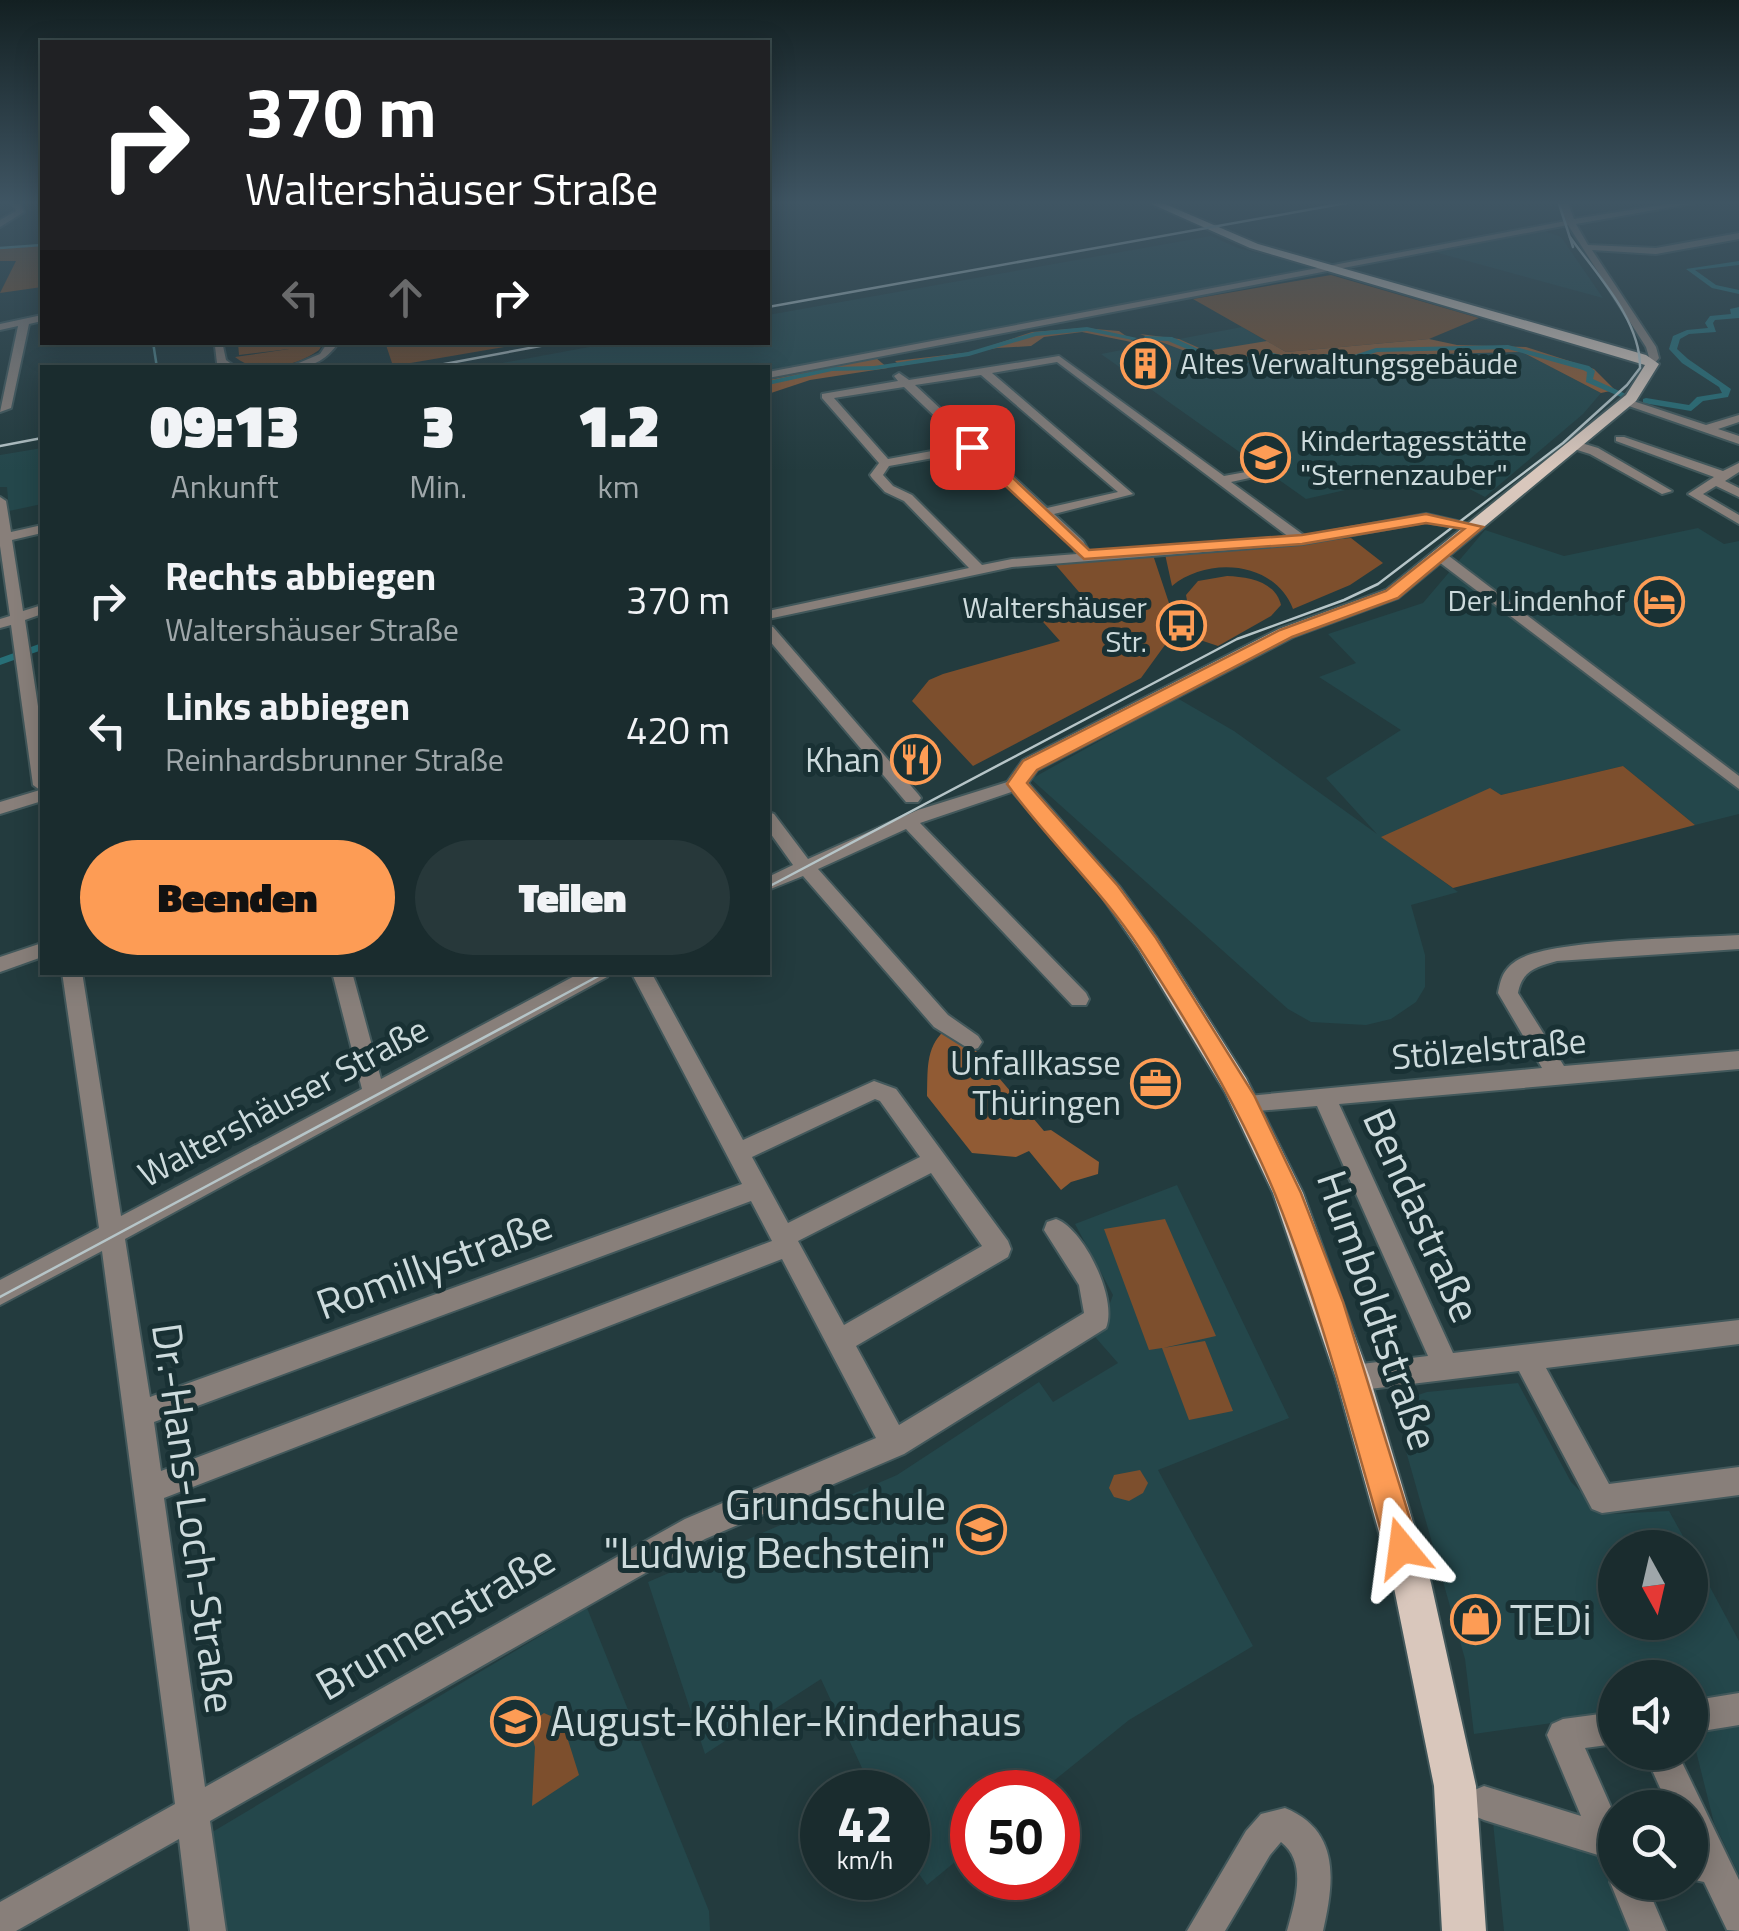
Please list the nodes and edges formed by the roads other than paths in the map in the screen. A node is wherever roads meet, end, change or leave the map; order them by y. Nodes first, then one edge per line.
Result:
1 (1205, 291) edge
2 (1410, 291) edge
3 (1614, 291) edge
4 (40, 318) edge
5 (24, 322) junction
6 (0, 327) edge
7 (332, 345) edge
8 (15, 364) junction
9 (300, 365) edge
10 (1651, 365) junction
11 (0, 366) edge
12 (897, 370) dead end
13 (982, 370) junction
14 (770, 375) edge
15 (906, 383) junction
16 (1626, 402) junction
17 (2, 409) edge
18 (1739, 418) edge
19 (1656, 421) dead end
20 (1709, 428) junction
21 (1620, 439) dead end
22 (1739, 440) edge
23 (1575, 446) junction
24 (972, 447) junction
25 (1739, 450) edge
26 (1621, 455) dead end
27 (884, 463) junction
28 (1739, 468) edge
29 (1264, 471) dead end
30 (1719, 478) junction
31 (1221, 480) junction
32 (1699, 489) junction
33 (1666, 491) dead end
34 (1739, 493) edge
35 (0, 501) edge
36 (1043, 513) junction
37 (1739, 520) edge
38 (1476, 527) junction
39 (40, 529) edge
40 (2, 538) edge
41 (1302, 540) junction
42 (1084, 554) junction
43 (1440, 556) junction
44 (978, 569) junction
45 (40, 611) edge
46 (770, 615) edge
47 (16, 618) junction
48 (0, 624) edge
49 (770, 632) edge
50 (36, 684) edge
51 (40, 751) edge
52 (1739, 784) edge
53 (1019, 788) junction
54 (40, 797) edge
55 (912, 798) dead end
56 (0, 808) edge
57 (770, 820) edge
58 (908, 821) junction
59 (806, 864) junction
60 (770, 883) edge
61 (1739, 942) edge
62 (40, 951) edge
63 (0, 964) edge
64 (72, 975) edge
65 (343, 975) edge
66 (594, 975) edge
67 (643, 975) edge
68 (1079, 999) dead end
69 (972, 1042) dead end
70 (1739, 1060) edge
71 (1558, 1076) junction
72 (374, 1092) junction
73 (1324, 1096) junction
74 (1245, 1103) junction
75 (737, 1152) junction
76 (935, 1160) junction
77 (756, 1189) junction
78 (1056, 1230) dead end
79 (111, 1235) junction
80 (785, 1242) junction
81 (0, 1293) edge
82 (1739, 1332) edge
83 (839, 1342) junction
84 (1525, 1356) junction
85 (1446, 1367) junction
86 (1353, 1378) junction
87 (138, 1414) junction
88 (894, 1444) junction
89 (1739, 1482) edge
90 (148, 1490) junction
91 (1739, 1709) edge
92 (1708, 1714) edge
93 (1598, 1730) edge
94 (1484, 1803) dead end
95 (190, 1813) junction
96 (1598, 1813) edge
97 (1598, 1841) edge
98 (1708, 1874) edge
99 (1635, 1900) edge
100 (1739, 1918) edge
101 (0, 1920) edge
102 (208, 1931) edge
103 (1205, 1931) edge
104 (1305, 1931) edge
105 (1464, 1931) edge
106 (1648, 1931) edge

1 - 14 street
2 - 10 main road
3 - 10 street
4 - 5 street
5 - 6 street
5 - 8 street
7 - 9 street
8 - 11 street
8 - 17 street
10 - 16 main road
12 - 15 street
13 - 15 street
13 - 31 street
13 - 36 street
15 - 24 street
15 - 27 street
16 - 20 street
16 - 23 main road
18 - 20 street
19 - 25 street
20 - 22 street
21 - 30 street
23 - 33 street
23 - 38 main road
24 - 27 street
24 - 36 street
26 - 32 street
27 - 44 street
28 - 30 street
29 - 31 street
30 - 32 street
30 - 34 street
31 - 41 street
32 - 37 street
35 - 40 street
36 - 42 street
38 - 41 street
38 - 43 main road
39 - 40 street
40 - 47 street
41 - 42 street
42 - 44 street
43 - 52 street
43 - 53 main road
44 - 46 street
45 - 47 street
47 - 48 street
47 - 50 street
49 - 55 street
50 - 51 street
53 - 58 street
53 - 74 main road, Humboldtstraße
54 - 56 street
57 - 59 street
58 - 59 street
58 - 68 street
59 - 60 street
59 - 69 street
61 - 71 street
62 - 63 street
64 - 79 street, Dr.-Hans-Loch-Straße
65 - 72 street
66 - 72 street, Waltershäuser Straße
67 - 75 street
70 - 71 street, Stölzelstraße
71 - 73 street, Stölzelstraße
72 - 79 street, Waltershäuser Straße
73 - 74 street, Stölzelstraße
73 - 85 street, Bendastraße
74 - 86 main road, Humboldtstraße
75 - 76 street
75 - 77 street
76 - 80 street
76 - 83 street
77 - 80 street
77 - 87 street, Romillystraße
78 - 88 street, Brunnenstraße
79 - 81 street, Waltershäuser Straße
79 - 87 street, Dr.-Hans-Loch-Straße
80 - 83 street
80 - 90 street
82 - 84 street, Bendastraße
83 - 88 street
84 - 85 street, Bendastraße
84 - 89 street
85 - 86 street, Bendastraße
86 - 105 main road, Humboldtstraße
87 - 90 street, Dr.-Hans-Loch-Straße
88 - 95 street, Brunnenstraße
90 - 95 street, Dr.-Hans-Loch-Straße
91 - 92 street
93 - 96 street
94 - 97 street
95 - 101 street, Brunnenstraße
95 - 102 street
98 - 100 street
99 - 106 street
103 - 104 street

